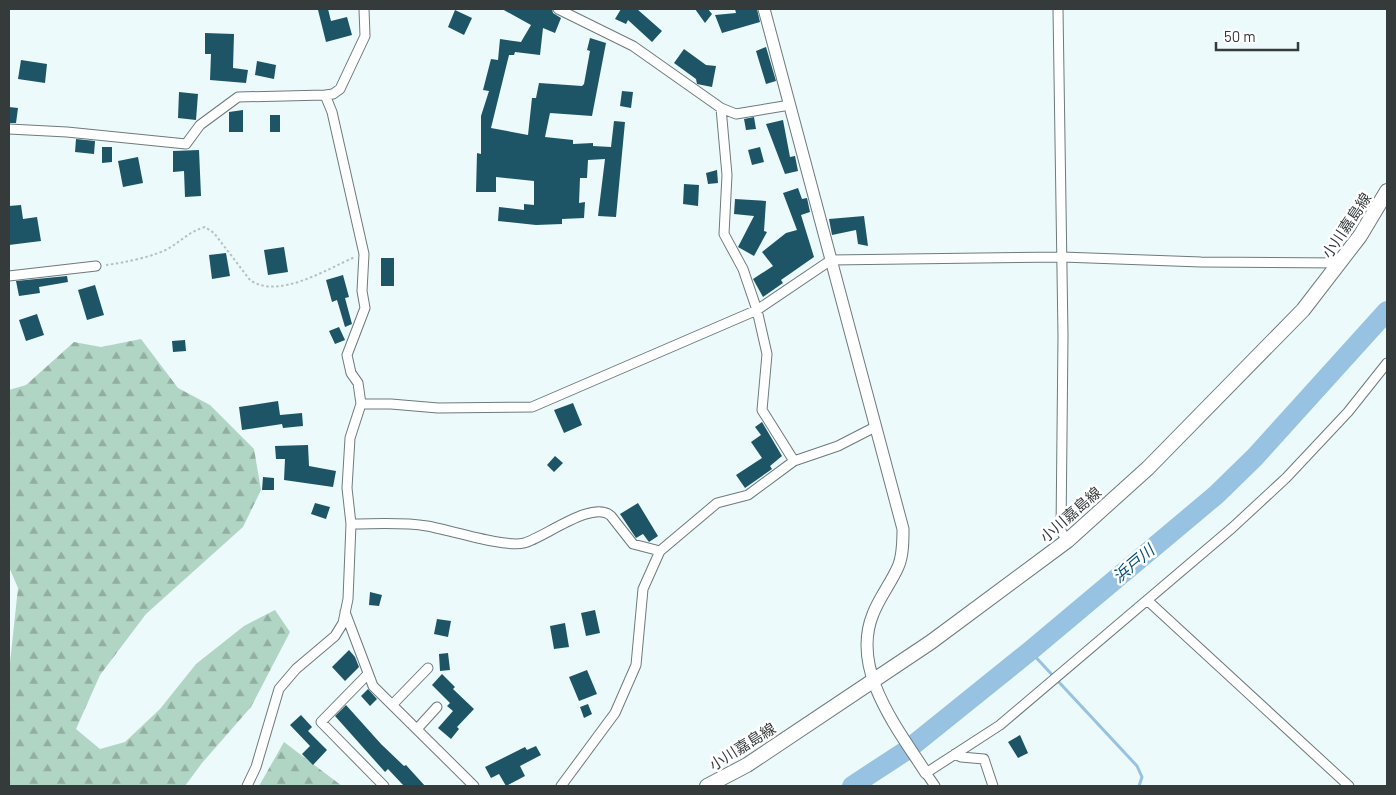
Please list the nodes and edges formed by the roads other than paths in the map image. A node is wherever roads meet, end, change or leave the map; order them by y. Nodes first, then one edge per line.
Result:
1 (364, 9) edge
2 (558, 9) edge
3 (764, 9) edge
4 (1058, 9) edge
5 (325, 95) junction
6 (790, 105) junction
7 (721, 108) junction
8 (9, 129) edge
9 (1387, 191) edge
10 (1387, 202) edge
11 (1375, 210) junction
12 (1062, 257) junction
13 (831, 260) junction
14 (1340, 263) junction
15 (96, 266) road end
16 (9, 276) edge
17 (757, 310) junction
18 (1387, 363) edge
19 (361, 404) junction
20 (875, 427) junction
21 (794, 461) junction
22 (351, 524) junction
23 (1067, 541) junction
24 (660, 551) junction
25 (1147, 600) junction
26 (345, 612) junction
27 (428, 668) dead end
28 (368, 674) junction
29 (873, 679) junction
30 (393, 704) junction
31 (437, 707) dead end
32 (417, 729) junction
33 (955, 754) junction
34 (925, 771) junction
35 (247, 786) edge
36 (384, 786) edge
37 (474, 786) edge
38 (561, 786) edge
39 (707, 786) edge
40 (935, 786) edge
41 (993, 786) edge
42 (1349, 786) edge

1 - 5 street
2 - 7 street
3 - 6 street
4 - 12 street
5 - 8 street
5 - 19 street
6 - 7 street
6 - 13 street
7 - 17 street
9 - 11 main road, 小川嘉島線
10 - 11 street
11 - 14 main road, 小川嘉島線
12 - 13 street
12 - 14 street
12 - 23 street
13 - 17 street
13 - 20 street
14 - 23 main road, 小川嘉島線
15 - 16 street
17 - 19 street
17 - 21 street
18 - 25 street
19 - 22 street
20 - 21 street
20 - 29 street
21 - 24 street
22 - 24 street
22 - 26 street
23 - 29 main road, 小川嘉島線
24 - 38 street
25 - 33 street
25 - 42 street
26 - 28 street
26 - 35 street
27 - 30 street
28 - 30 street
28 - 36 street
29 - 34 street
29 - 39 main road, 小川嘉島線
30 - 32 street
31 - 32 street
32 - 37 street
33 - 34 street
33 - 41 street
34 - 40 street

